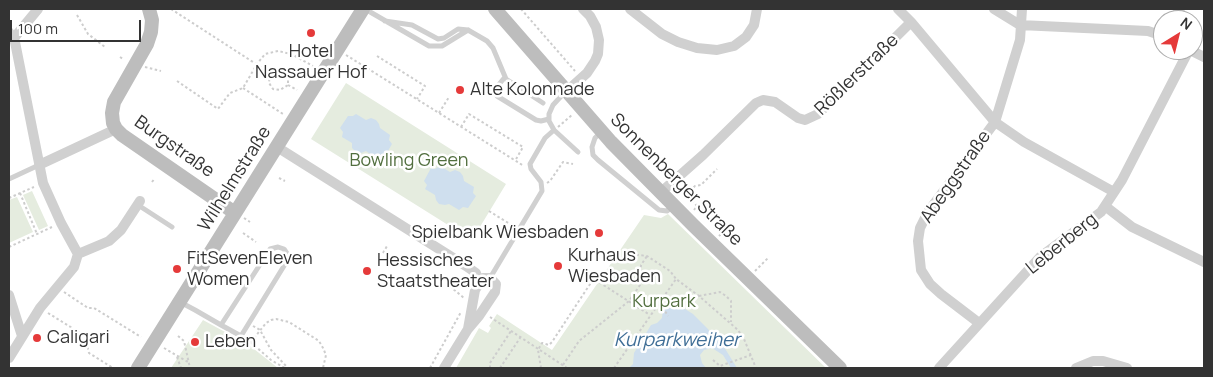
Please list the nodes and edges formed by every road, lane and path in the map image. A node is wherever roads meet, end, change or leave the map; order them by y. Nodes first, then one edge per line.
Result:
1 (38, 9) edge
2 (171, 9) edge
3 (364, 9) edge
4 (495, 9) edge
5 (521, 9) edge
6 (583, 9) edge
7 (630, 9) edge
8 (757, 9) edge
9 (898, 9) edge
10 (994, 9) edge
11 (1022, 9) edge
12 (150, 11) edge
13 (77, 15) dead end
14 (385, 21) junction
15 (911, 22) junction
16 (1020, 25) junction
17 (468, 30) junction
18 (1153, 33) edge
19 (11, 35) edge
20 (105, 47) dead end
21 (338, 49) junction
22 (377, 56) dead end
23 (1185, 60) edge
24 (256, 64) junction
25 (143, 66) dead end
26 (313, 66) dead end
27 (161, 71) dead end
28 (270, 73) junction
29 (505, 76) junction
30 (581, 78) junction
31 (177, 81) dead end
32 (288, 85) junction
33 (243, 88) junction
34 (297, 90) dead end
35 (566, 92) junction
36 (449, 97) dead end
37 (416, 99) junction
38 (543, 103) dead end
39 (439, 113) junction
40 (572, 115) dead end
41 (549, 120) junction
42 (294, 121) junction
43 (995, 122) junction
44 (563, 123) dead end
45 (461, 127) junction
46 (116, 129) junction
47 (554, 130) junction
48 (601, 132) junction
49 (277, 147) junction
50 (578, 152) dead end
51 (515, 161) junction
52 (574, 164) dead end
53 (39, 165) junction
54 (530, 166) junction
55 (717, 170) dead end
56 (155, 178) dead end
57 (280, 178) dead end
58 (9, 179) edge
59 (284, 181) dead end
60 (152, 182) dead end
61 (43, 183) junction
62 (542, 184) junction
63 (660, 192) junction
64 (1114, 192) junction
65 (20, 193) junction
66 (9, 198) edge
67 (139, 203) joint
68 (673, 206) junction
69 (1105, 206) junction
70 (489, 211) dead end
71 (692, 212) dead end
72 (235, 213) junction
73 (61, 223) junction
74 (172, 227) dead end
75 (728, 227) dead end
76 (518, 229) junction
77 (243, 233) dead end
78 (37, 234) junction
79 (718, 237) dead end
80 (256, 242) dead end
81 (387, 246) dead end
82 (9, 247) edge
83 (78, 254) junction
84 (383, 254) dead end
85 (648, 256) junction
86 (768, 258) dead end
87 (625, 261) dead end
88 (1204, 262) edge
89 (754, 272) dead end
90 (430, 274) dead end
91 (490, 278) junction
92 (676, 279) junction
93 (425, 282) dead end
94 (446, 283) dead end
95 (479, 284) junction
96 (62, 291) dead end
97 (9, 295) edge
98 (699, 296) junction
99 (467, 301) dead end
100 (629, 301) junction
101 (180, 302) junction
102 (659, 303) junction
103 (462, 310) dead end
104 (46, 312) dead end
105 (650, 315) junction
106 (668, 316) dead end
107 (494, 320) dead end
108 (731, 322) junction
109 (979, 323) junction
110 (221, 325) junction
111 (468, 329) junction
112 (260, 330) junction
113 (510, 331) junction
114 (22, 336) junction
115 (178, 336) dead end
116 (240, 336) junction
117 (141, 337) dead end
118 (520, 338) junction
119 (251, 342) junction
120 (162, 347) dead end
121 (538, 350) junction
122 (176, 355) junction
123 (751, 355) junction
124 (9, 358) edge
125 (712, 360) dead end
126 (189, 362) junction
127 (562, 365) junction
128 (113, 368) edge
129 (138, 368) edge
130 (181, 368) edge
131 (190, 368) edge
132 (284, 368) edge
133 (288, 368) edge
134 (323, 368) edge
135 (430, 368) edge
136 (444, 368) edge
137 (490, 368) edge
138 (500, 368) edge
139 (541, 368) edge
140 (567, 368) edge
141 (614, 368) edge
142 (756, 368) edge
143 (840, 368) edge
144 (939, 368) edge
145 (1076, 368) edge
146 (1127, 368) edge

1 - 19 street
2 - 24 path
3 - 14 lane
3 - 21 main road, Wilhelmstraße
4 - 35 main road, Sonnenberger Straße
5 - 30 path
6 - 30 street
7 - 8 street
9 - 15 street
10 - 16 street
11 - 16 street, Abeggstraße
12 - 46 main road
13 - 20 path
14 - 17 lane
14 - 17 lane
15 - 43 street
15 - 63 street, Rößlerstraße
16 - 18 street
16 - 43 street, Abeggstraße
17 - 29 lane
19 - 53 street
21 - 37 path
21 - 42 main road, Wilhelmstraße
22 - 37 path
23 - 64 street, Leberberg
24 - 26 path
24 - 28 path
24 - 33 path
25 - 27 path
28 - 32 path
28 - 32 path
29 - 38 lane
29 - 41 lane
30 - 35 street
31 - 33 path
32 - 34 path
33 - 42 path
35 - 41 lane
35 - 48 main road, Sonnenberger Straße
36 - 39 path
37 - 39 path
39 - 45 path
40 - 44 path
41 - 47 lane
42 - 49 main road, Wilhelmstraße
43 - 64 street
43 - 109 street, Abeggstraße
45 - 51 path
45 - 51 path
46 - 53 street
46 - 72 main road, Burgstraße
47 - 50 lane
47 - 54 lane
48 - 63 main road, Sonnenberger Straße
48 - 68 lane
49 - 72 main road, Wilhelmstraße
49 - 95 street
51 - 54 path
52 - 62 path
53 - 58 lane
53 - 61 street
54 - 62 lane
55 - 71 path
56 - 60 path
57 - 59 path
61 - 65 path
61 - 73 street
62 - 76 lane
63 - 68 main road, Sonnenberger Straße
64 - 69 street, Leberberg
65 - 66 path
65 - 78 path
67 - 74 lane
67 - 83 street
68 - 143 main road, Sonnenberger Straße
69 - 88 street
69 - 109 street, Leberberg
70 - 76 path
72 - 101 main road, Wilhelmstraße
73 - 78 path
73 - 83 street
75 - 79 path
76 - 91 lane
77 - 80 path
78 - 82 path
81 - 84 path
83 - 114 street
85 - 87 path
85 - 92 path
85 - 100 path
86 - 89 path
90 - 93 path
91 - 95 street
91 - 111 street
92 - 98 path
92 - 102 path
94 - 99 path
95 - 111 street
96 - 117 path
97 - 114 street
98 - 108 path
98 - 108 path
100 - 105 path
100 - 121 path
100 - 127 path
101 - 110 lane
101 - 129 main road, Wilhelmstraße
102 - 105 path
102 - 106 path
103 - 135 path
104 - 128 path
105 - 141 path
107 - 113 path
108 - 123 path
109 - 144 street, Leberberg
110 - 116 lane
110 - 116 lane
111 - 136 street
112 - 119 path
112 - 133 path
112 - 134 path
113 - 118 path
113 - 137 path
114 - 124 street
115 - 126 path
116 - 119 path
118 - 121 path
118 - 138 path
119 - 132 path
120 - 122 path
121 - 127 path
121 - 139 path
122 - 126 path
122 - 130 path
123 - 125 path
123 - 142 path
126 - 131 path
127 - 140 path
145 - 146 street

